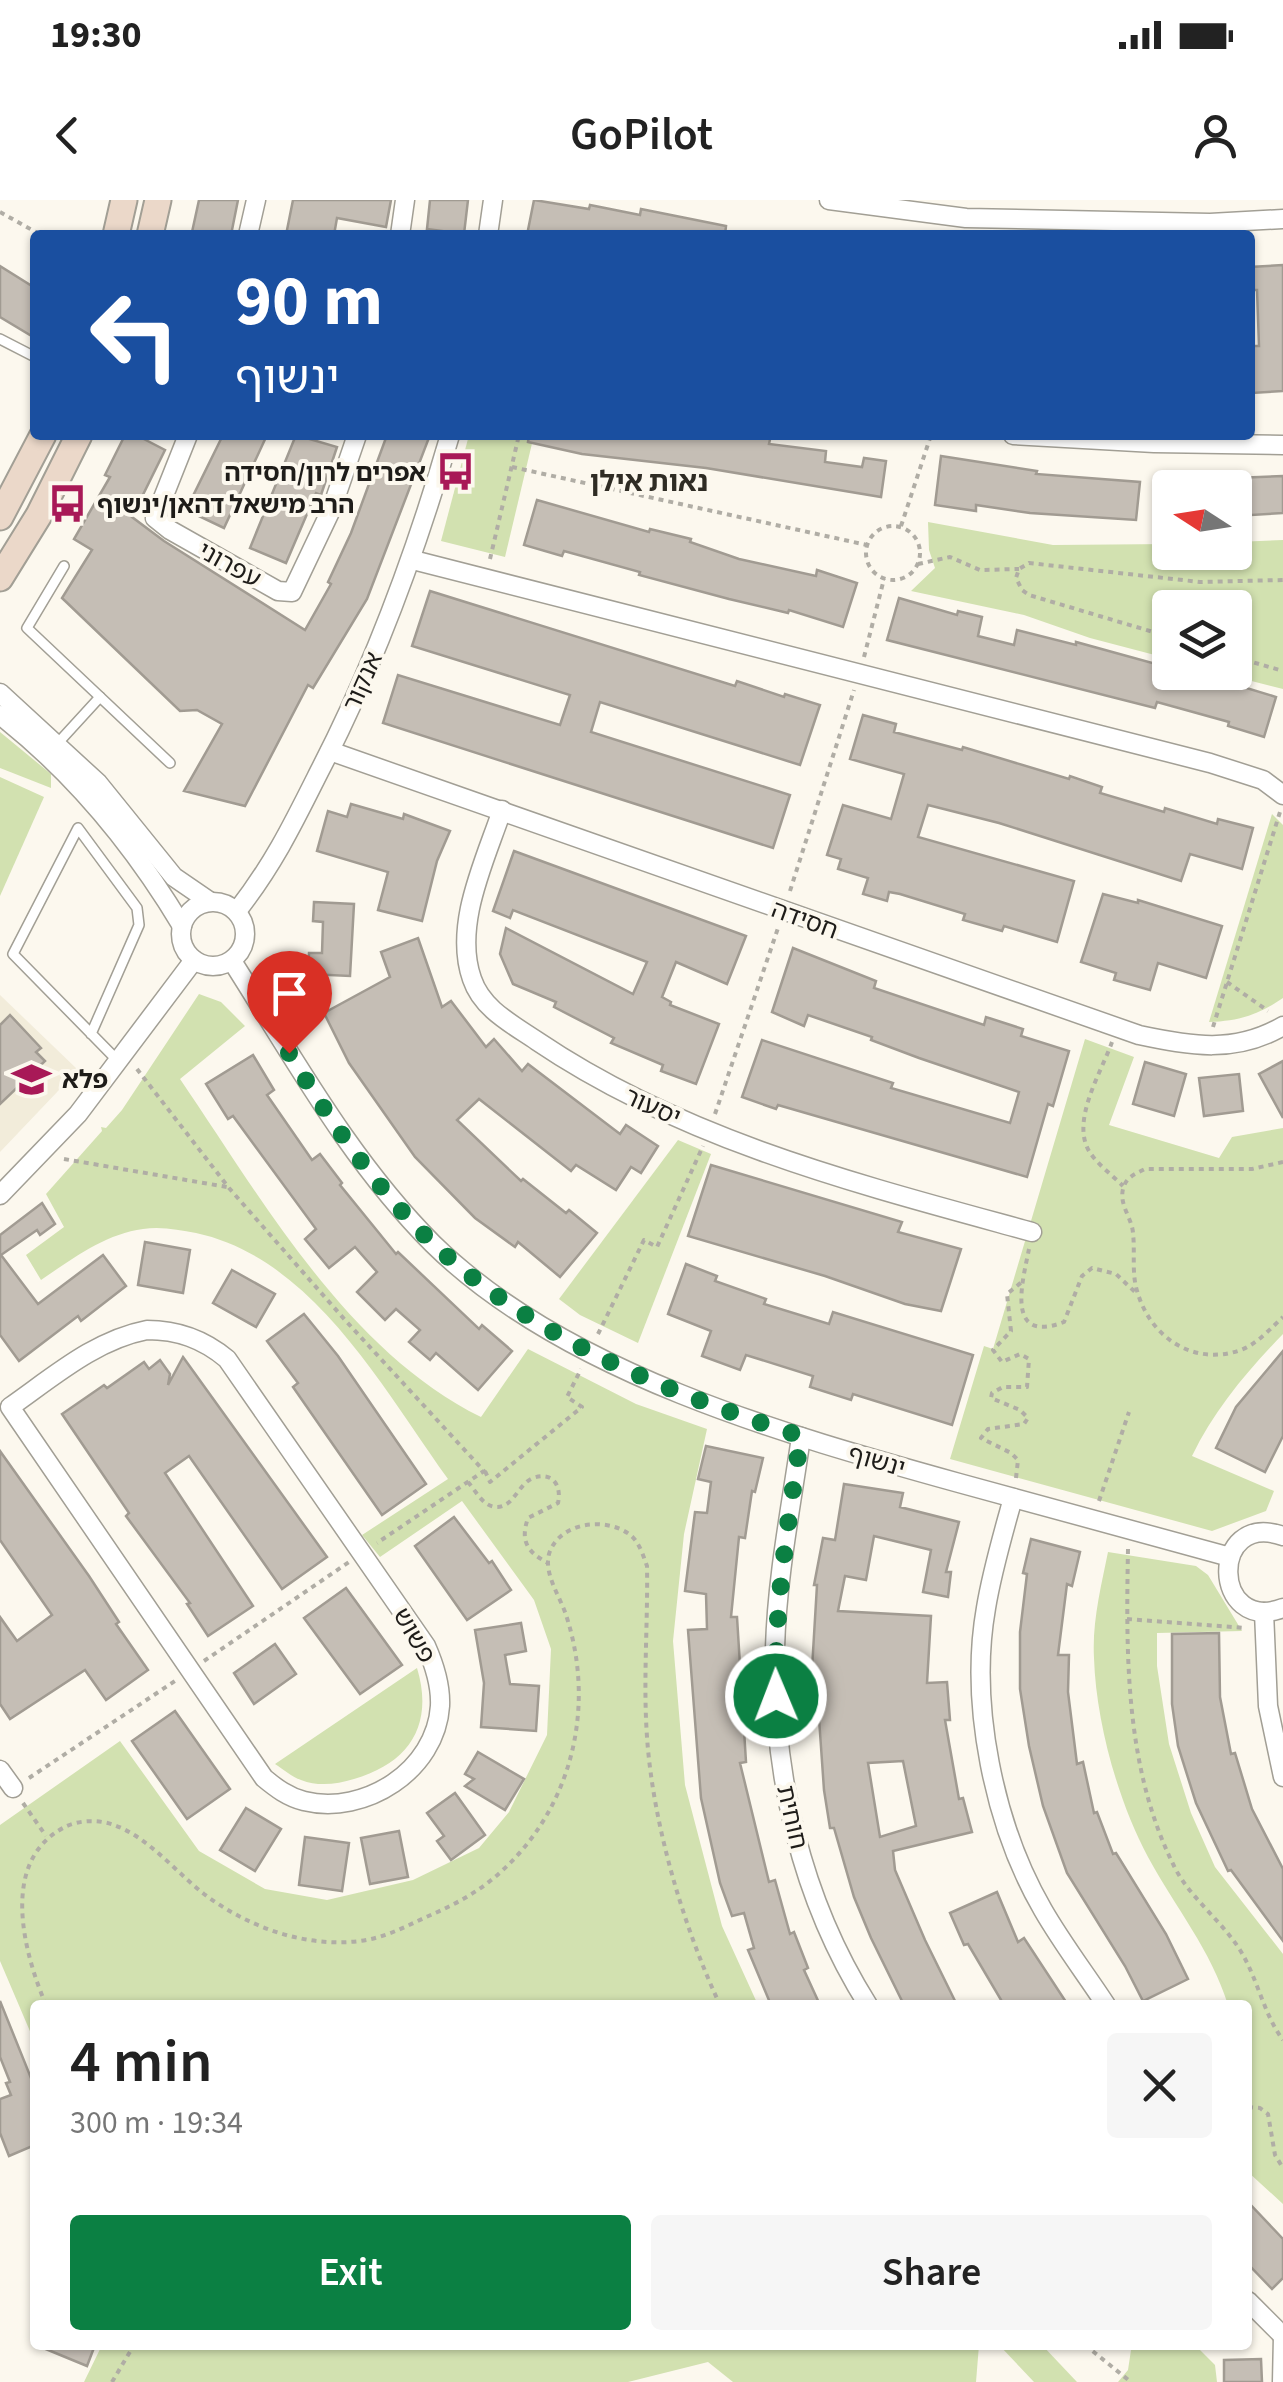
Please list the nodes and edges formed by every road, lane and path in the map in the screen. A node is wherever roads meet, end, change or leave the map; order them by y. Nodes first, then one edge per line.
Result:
1 (124, 200) edge
2 (158, 200) edge
3 (256, 200) edge
4 (406, 200) edge
5 (493, 200) edge
6 (830, 200) edge
7 (0, 212) edge
8 (1283, 220) edge
9 (32, 230) edge
10 (117, 230) edge
11 (151, 230) edge
12 (249, 230) edge
13 (401, 230) edge
14 (489, 230) edge
15 (0, 339) edge
16 (30, 355) edge
17 (40, 440) edge
18 (76, 440) edge
19 (186, 440) edge
20 (355, 440) edge
21 (449, 440) edge
22 (518, 440) edge
23 (929, 440) edge
24 (1101, 440) edge
25 (1283, 445) edge
26 (512, 467) junction
27 (0, 517) edge
28 (901, 528) junction
29 (867, 545) junction
30 (413, 560) junction
31 (918, 564) junction
32 (64, 566) dead end
33 (1019, 569) junction
34 (0, 578) edge
35 (486, 578) junction
36 (884, 580) junction
37 (1283, 580) edge
38 (1152, 632) edge
39 (1252, 662) edge
40 (1283, 671) edge
41 (860, 673) junction
42 (0, 693) edge
43 (100, 697) junction
44 (0, 715) edge
45 (57, 744) junction
46 (330, 751) junction
47 (170, 763) dead end
48 (1283, 794) edge
49 (1283, 804) edge
50 (502, 810) junction
51 (209, 902) junction
52 (236, 911) junction
53 (784, 911) junction
54 (182, 926) junction
55 (194, 960) junction
56 (232, 960) junction
57 (1227, 982) junction
58 (1269, 1012) dead end
59 (1283, 1026) edge
60 (1118, 1029) junction
61 (91, 1034) junction
62 (1207, 1046) junction
63 (119, 1063) junction
64 (710, 1130) junction
65 (40, 1154) junction
66 (1283, 1162) edge
67 (1124, 1186) junction
68 (230, 1188) dead end
69 (0, 1194) edge
70 (1032, 1232) joint
71 (1023, 1280) junction
72 (1139, 1295) junction
73 (1283, 1316) edge
74 (590, 1351) junction
75 (5, 1400) edge
76 (1129, 1412) dead end
77 (801, 1436) junction
78 (484, 1470) dead end
79 (468, 1482) dead end
80 (1013, 1498) junction
81 (1092, 1520) junction
82 (1129, 1530) junction
83 (1282, 1533) edge
84 (1230, 1558) junction
85 (548, 1563) junction
86 (1271, 1616) edge
87 (1127, 1619) junction
88 (0, 1770) edge
89 (1283, 1777) edge
90 (13, 1788) joint
91 (46, 1836) junction
92 (44, 2000) edge
93 (718, 2000) edge
94 (865, 2000) edge
95 (1103, 2000) edge
96 (1283, 2040) edge
97 (1252, 2107) edge
98 (1283, 2168) edge
99 (1252, 2305) edge
100 (131, 2350) edge
101 (1092, 2350) edge
102 (112, 2382) edge
103 (1131, 2382) edge
104 (1282, 2382) edge

1 - 10 street
2 - 11 street
3 - 12 street
4 - 13 street
5 - 14 street
6 - 8 street
7 - 9 path
15 - 16 lane
17 - 27 street
18 - 34 street
19 - 20 street, עפרוני
21 - 30 street, אנקור
22 - 26 path
23 - 28 path
24 - 25 street
26 - 29 path
26 - 35 path
28 - 29 path
28 - 31 path
29 - 36 path
30 - 35 street
30 - 46 street, אנקור
31 - 33 path
31 - 36 path
32 - 43 lane
33 - 37 path
33 - 38 path
35 - 41 street
36 - 41 path
39 - 40 path
41 - 48 street
41 - 53 path
42 - 45 street
43 - 45 lane
43 - 47 lane
44 - 54 street
45 - 51 street
46 - 50 street, חסידה
46 - 52 street, אנקור
49 - 57 path
50 - 53 street, חסידה
50 - 64 street, יסעור
51 - 52 street
51 - 54 street
52 - 56 street
53 - 60 street, חסידה
53 - 64 path
54 - 55 street
55 - 56 street
55 - 63 street
56 - 74 street, ינשוף
57 - 58 path
57 - 62 path
59 - 62 street, חסידה
60 - 62 street, חסידה
60 - 67 path
61 - 61 lane
61 - 63 lane
63 - 65 street
64 - 70 street, יסעור
64 - 74 path
65 - 68 path
65 - 69 street
66 - 67 path
67 - 72 path
70 - 71 path
71 - 72 path
71 - 80 path
72 - 73 path
74 - 77 street, ינשוף
74 - 78 path
75 - 75 street, פשוש
76 - 81 path
77 - 80 street, ינשוף
77 - 94 street, חוחית
79 - 85 path
80 - 81 street, ינשוף
80 - 95 street
81 - 82 street, ינשוף
82 - 84 street, ינשוף
82 - 87 path
83 - 84 street
84 - 86 street
85 - 91 path
85 - 93 path
86 - 87 path
86 - 89 street
87 - 96 path
88 - 90 street
90 - 91 path
91 - 92 path
97 - 98 path
99 - 104 street
100 - 102 path
101 - 103 path

